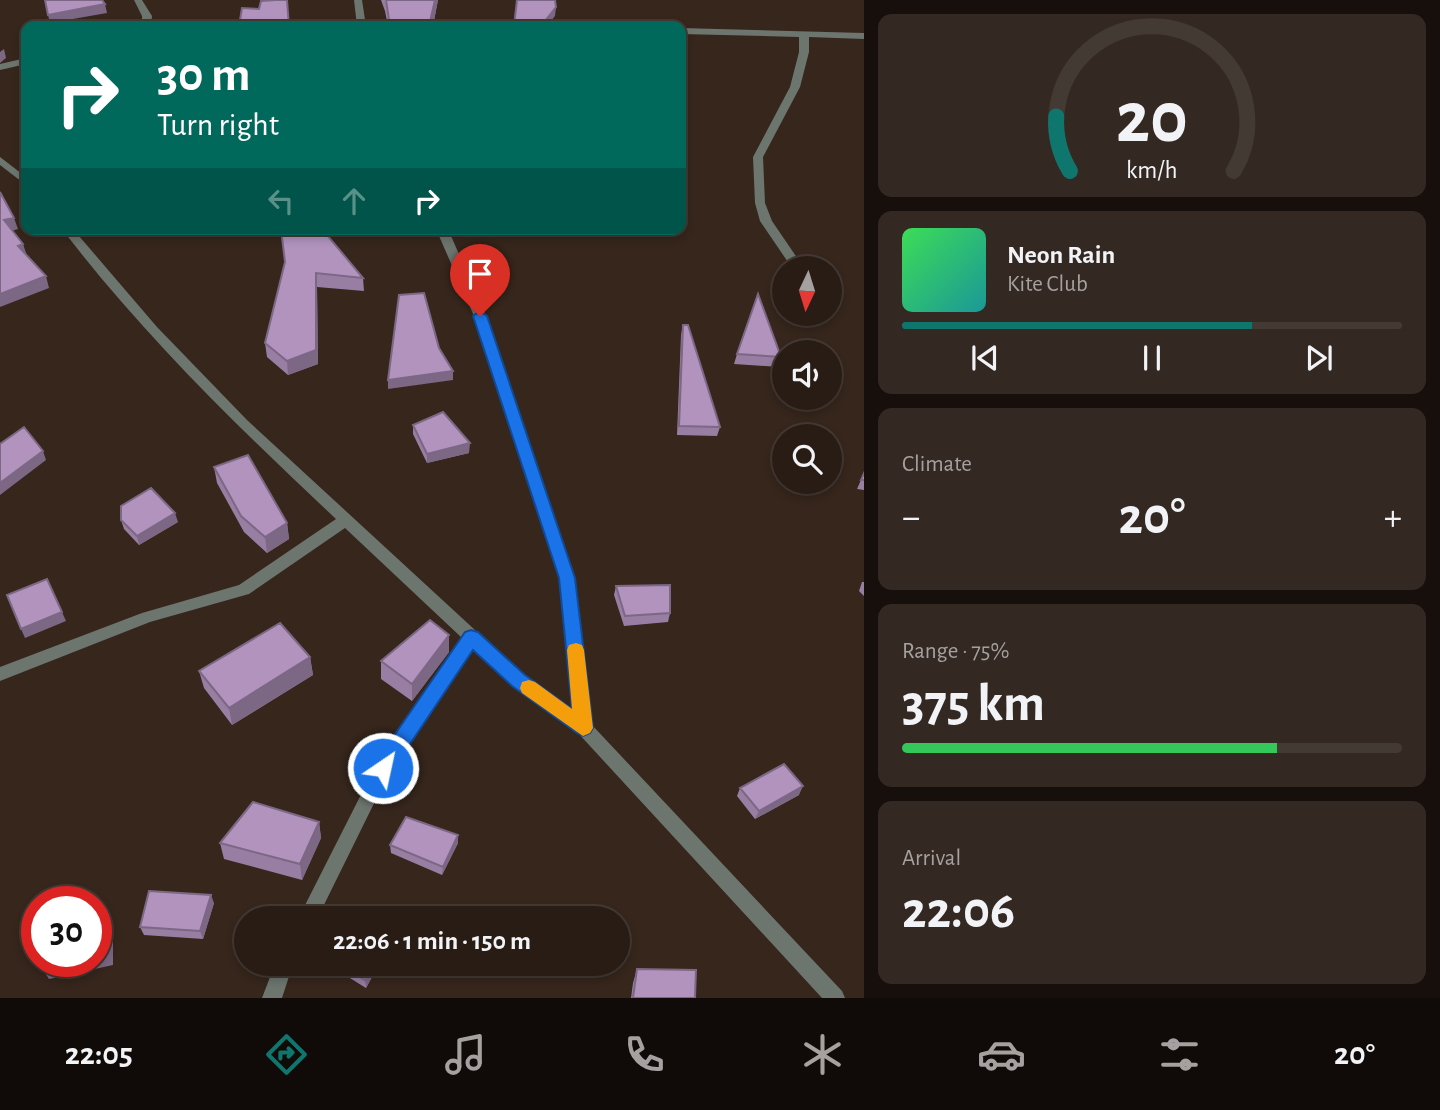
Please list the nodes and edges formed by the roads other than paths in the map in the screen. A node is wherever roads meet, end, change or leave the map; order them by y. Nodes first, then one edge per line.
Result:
1 (138, 0) edge
2 (358, 0) edge
3 (148, 21) edge
4 (361, 21) edge
5 (686, 31) edge
6 (804, 33) junction
7 (864, 36) edge
8 (0, 60) edge
9 (21, 61) edge
10 (21, 62) edge
11 (0, 67) edge
12 (0, 159) edge
13 (21, 178) edge
14 (72, 235) edge
15 (445, 235) edge
16 (790, 256) edge
17 (344, 520) junction
18 (471, 637) junction
19 (0, 674) edge
20 (583, 728) junction
21 (314, 906) edge
22 (280, 976) edge
23 (272, 998) edge
24 (835, 998) edge

1 - 3 street
2 - 4 street
5 - 6 street
6 - 7 street
6 - 16 street
8 - 9 street
10 - 11 street
12 - 13 street
14 - 17 street
15 - 20 street
17 - 18 street
17 - 19 street
18 - 20 street
18 - 21 street
20 - 24 street
22 - 23 street

